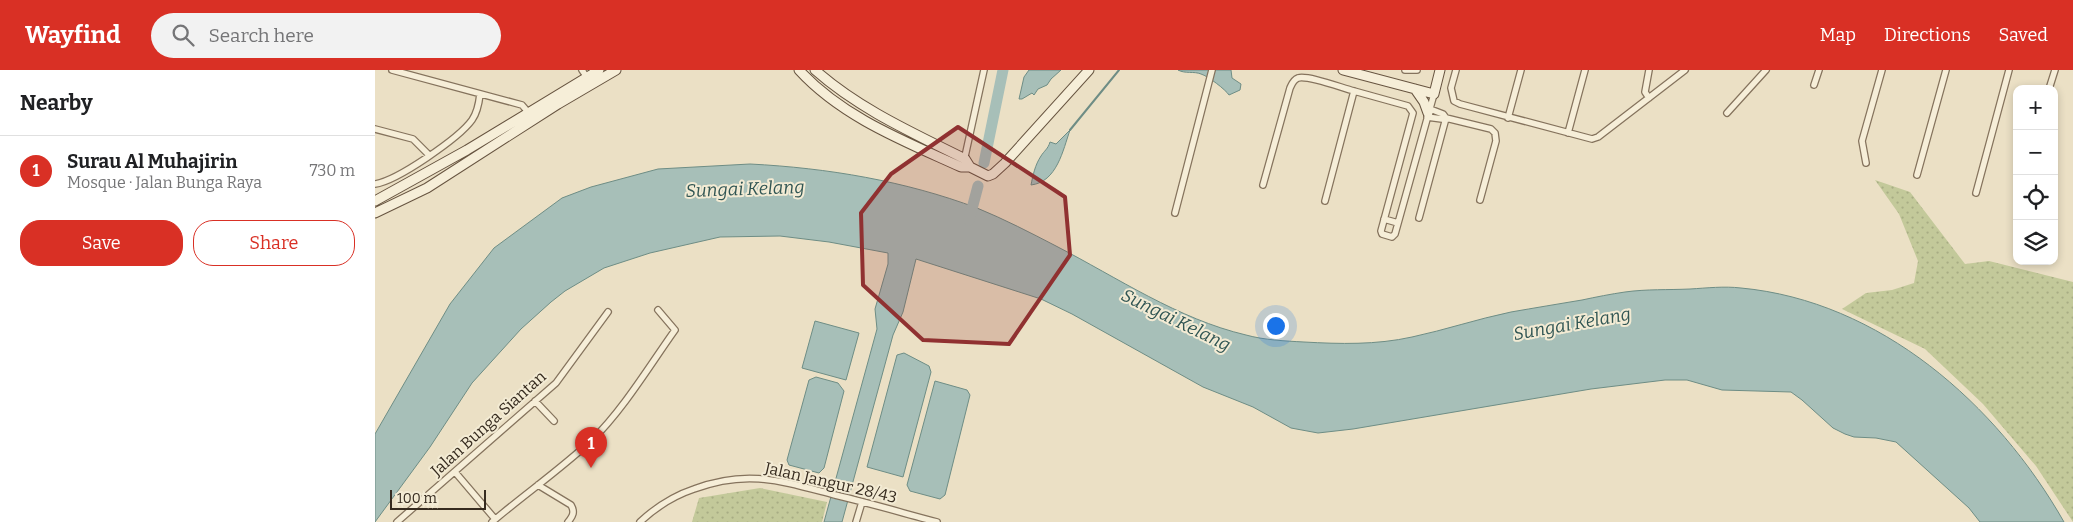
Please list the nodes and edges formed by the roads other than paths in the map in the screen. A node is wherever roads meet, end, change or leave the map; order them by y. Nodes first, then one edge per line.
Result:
1 (392, 70) edge
2 (599, 70) edge
3 (616, 70) edge
4 (799, 70) edge
5 (815, 70) edge
6 (984, 70) edge
7 (1089, 70) edge
8 (1212, 70) edge
9 (1343, 70) edge
10 (1407, 70) edge
11 (1417, 70) edge
12 (1440, 70) edge
13 (1456, 70) edge
14 (1521, 70) edge
15 (1585, 70) edge
16 (1649, 70) edge
17 (1685, 70) edge
18 (1767, 70) edge
19 (1819, 70) edge
20 (1881, 70) edge
21 (1946, 70) edge
22 (2009, 70) edge
23 (2055, 70) edge
24 (587, 78) edge
25 (1815, 85) dead end
26 (2050, 85) edge
27 (1415, 89) junction
28 (1354, 92) junction
29 (480, 94) junction
30 (1433, 94) junction
31 (1649, 98) junction
32 (528, 112) junction
33 (1428, 113) junction
34 (1727, 113) dead end
35 (1446, 118) junction
36 (1508, 118) junction
37 (375, 129) edge
38 (1568, 134) junction
39 (429, 155) junction
40 (1866, 162) dead end
41 (965, 164) junction
42 (1917, 175) dead end
43 (420, 178) junction
44 (375, 184) edge
45 (1263, 185) dead end
46 (427, 188) junction
47 (1976, 193) dead end
48 (1481, 200) dead end
49 (375, 201) edge
50 (1325, 201) dead end
51 (375, 213) edge
52 (1175, 213) dead end
53 (1419, 218) dead end
54 (1385, 219) junction
55 (1399, 222) junction
56 (658, 310) dead end
57 (607, 312) dead end
58 (535, 401) junction
59 (554, 422) dead end
60 (455, 472) junction
61 (538, 486) junction
62 (862, 502) junction
63 (494, 520) edge
64 (397, 522) edge
65 (568, 522) edge
66 (640, 522) edge
67 (856, 522) edge
68 (937, 522) edge

1 - 29 street
2 - 24 main road
3 - 24 main road
4 - 41 main road
5 - 41 main road
6 - 41 street
7 - 41 main road
8 - 52 street
9 - 27 main road
10 - 11 street
12 - 30 main road
13 - 36 street
14 - 36 street
15 - 38 street
16 - 31 street
17 - 31 street
18 - 34 street
19 - 25 street
20 - 40 street
21 - 42 street
22 - 47 street
23 - 26 street
24 - 32 main road
24 - 46 main road
27 - 30 main road
27 - 33 main road
28 - 45 street
28 - 50 street
28 - 54 street
29 - 32 street
29 - 39 street
30 - 33 street
31 - 38 street
32 - 43 main road
33 - 35 street
33 - 55 street
35 - 48 street
35 - 53 street
36 - 38 street
37 - 39 street
39 - 44 street
43 - 46 main road
43 - 49 main road
46 - 51 main road
54 - 55 street
54 - 55 street
56 - 61 street
57 - 58 street, Jalan Bunga Siantan
58 - 59 street
58 - 60 street, Jalan Bunga Siantan
60 - 63 street
60 - 64 street, Jalan Bunga Siantan
61 - 63 street
61 - 65 street
62 - 66 street, Jalan Jangur 28/43
62 - 67 street
62 - 68 street, Jalan Jangur 28/43

